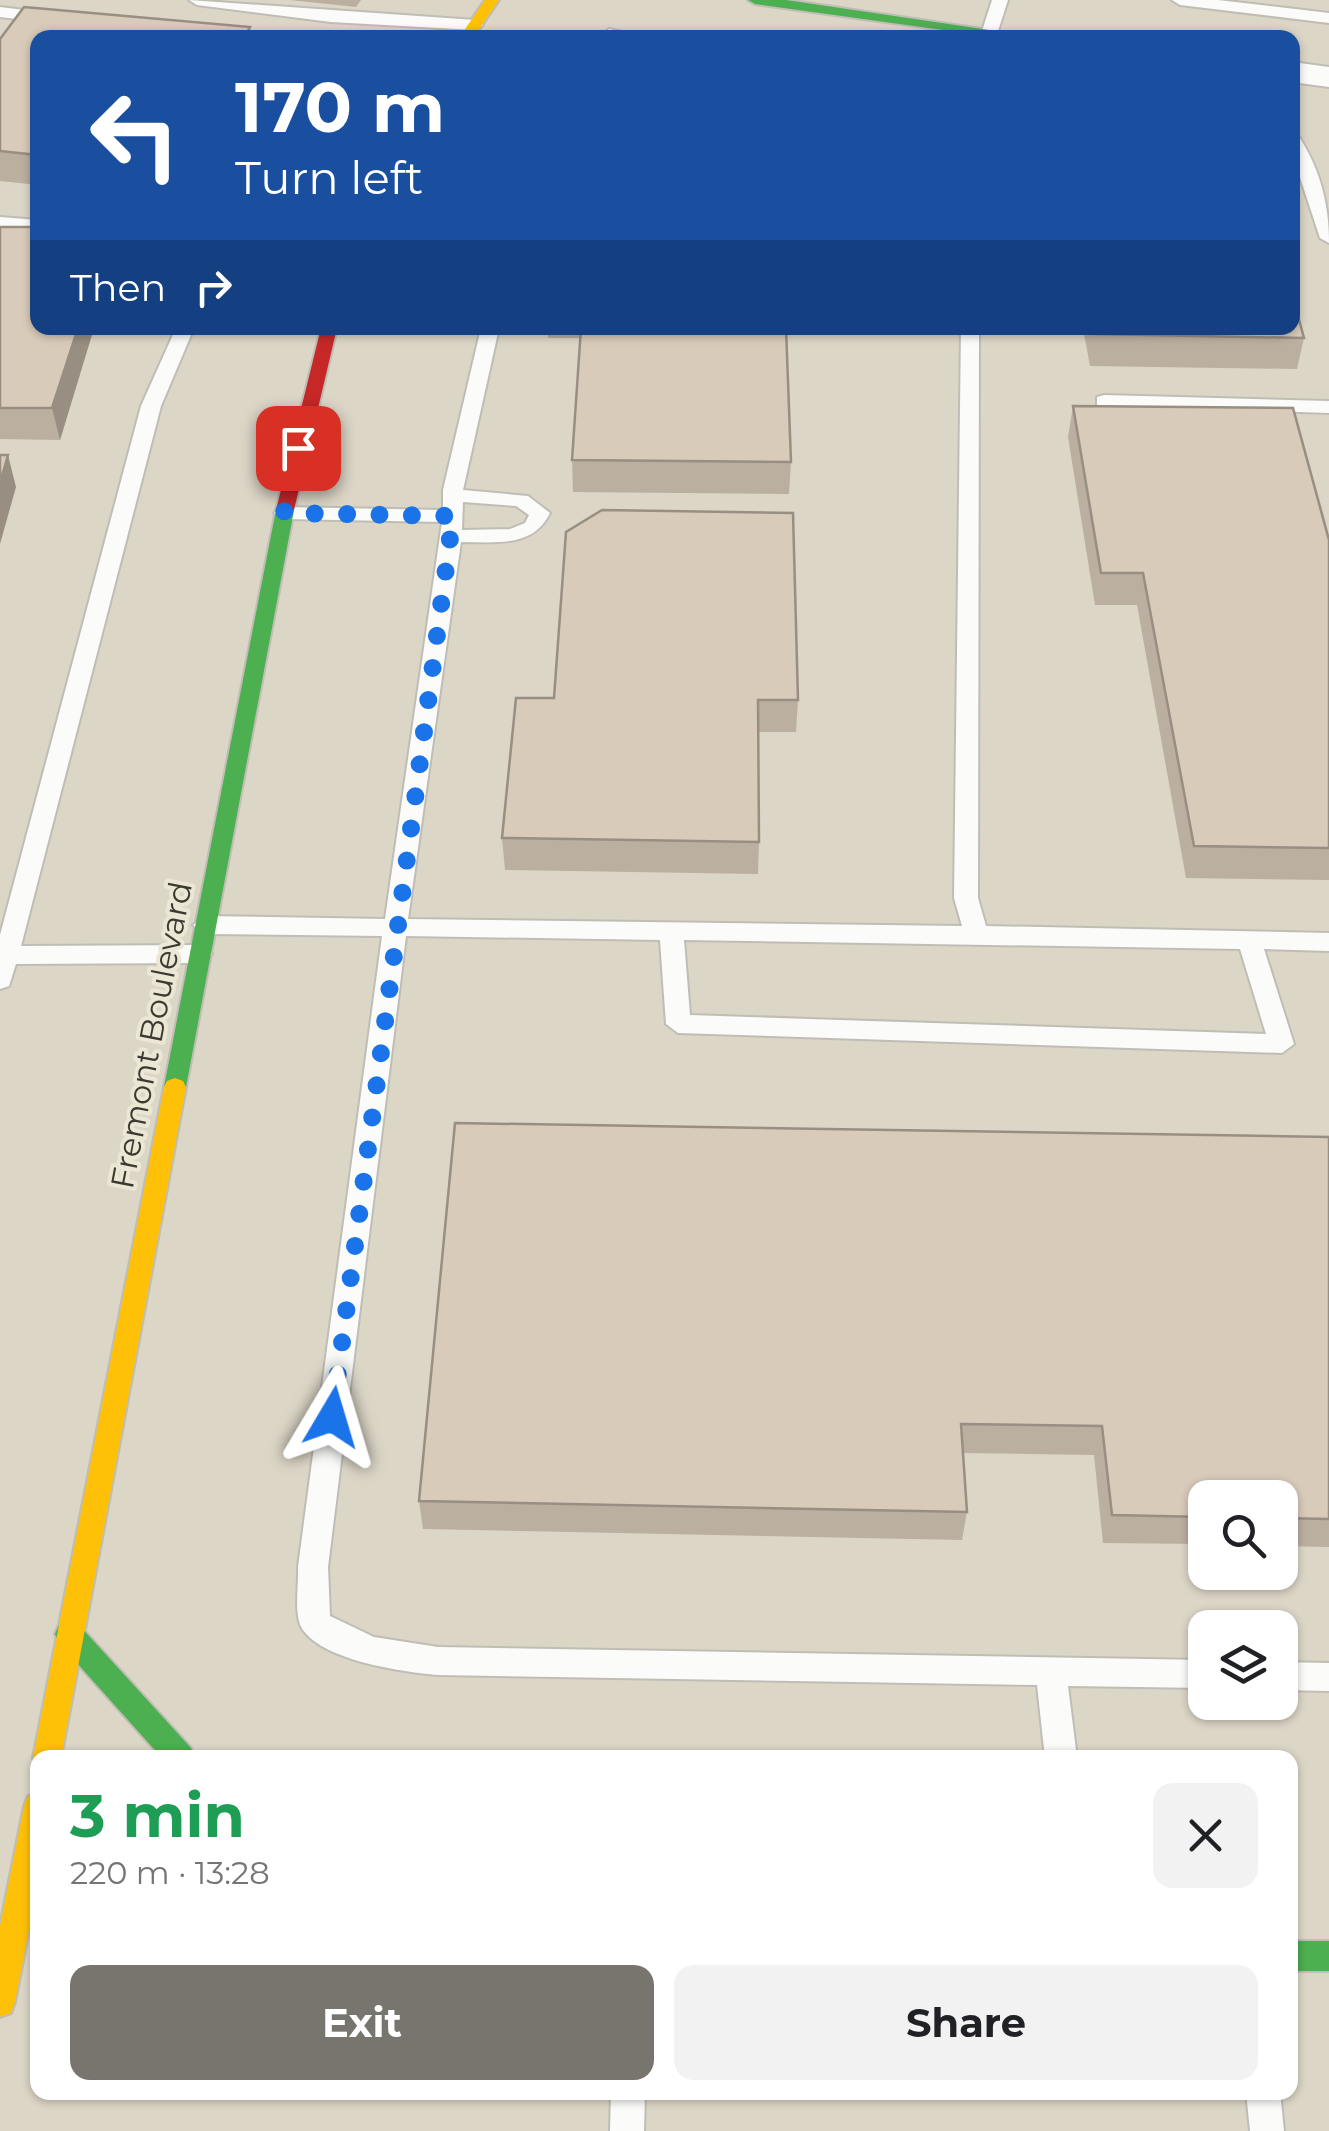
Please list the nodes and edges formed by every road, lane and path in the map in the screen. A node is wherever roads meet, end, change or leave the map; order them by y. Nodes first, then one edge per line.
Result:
1 (197, 0) edge
2 (492, 0) edge
3 (755, 0) edge
4 (1000, 0) edge
5 (1180, 0) edge
6 (1254, 4) edge
7 (0, 12) edge
8 (1329, 18) edge
9 (77, 21) edge
10 (461, 30) edge
11 (472, 30) edge
12 (975, 30) edge
13 (991, 30) edge
14 (1300, 73) edge
15 (1329, 77) edge
16 (1300, 152) edge
17 (0, 222) edge
18 (30, 224) edge
19 (1329, 238) edge
20 (182, 335) edge
21 (326, 335) edge
22 (489, 335) edge
23 (970, 335) edge
24 (1104, 400) dead end
25 (1329, 407) edge
26 (284, 513) junction
27 (453, 516) junction
28 (0, 877) edge
29 (27, 877) junction
30 (205, 925) junction
31 (395, 928) junction
32 (671, 931) junction
33 (977, 935) junction
34 (1249, 940) junction
35 (1329, 942) edge
36 (200, 954) junction
37 (3, 955) edge
38 (0, 980) edge
39 (69, 1634) junction
40 (1051, 1672) junction
41 (1188, 1674) edge
42 (1298, 1676) edge
43 (1329, 1677) edge
44 (47, 1750) edge
45 (174, 1750) edge
46 (1060, 1750) edge
47 (28, 1901) edge
48 (1298, 1956) edge
49 (1329, 1956) edge
50 (6, 2009) edge
51 (628, 2100) edge
52 (1263, 2100) edge
53 (627, 2131) edge
54 (1267, 2131) edge

1 - 10 lane
2 - 11 main road
3 - 12 main road
4 - 13 lane
5 - 6 lane
6 - 8 lane
7 - 9 lane
14 - 15 street
16 - 19 lane
17 - 18 lane
20 - 29 lane
21 - 26 main road, Fremont Boulevard
22 - 27 lane
23 - 33 lane
24 - 25 lane
26 - 27 lane
26 - 30 main road, Fremont Boulevard
27 - 31 lane
28 - 29 lane
29 - 37 lane
30 - 31 lane
30 - 36 main road, Fremont Boulevard
31 - 32 lane
31 - 40 lane
32 - 33 lane
32 - 34 lane
33 - 34 lane
34 - 35 lane
36 - 37 lane
36 - 39 main road, Fremont Boulevard
37 - 38 lane
39 - 44 main road, Fremont Boulevard
39 - 45 main road
40 - 41 lane
40 - 46 lane
42 - 43 lane
47 - 50 main road
48 - 49 main road
51 - 53 lane
52 - 54 lane

